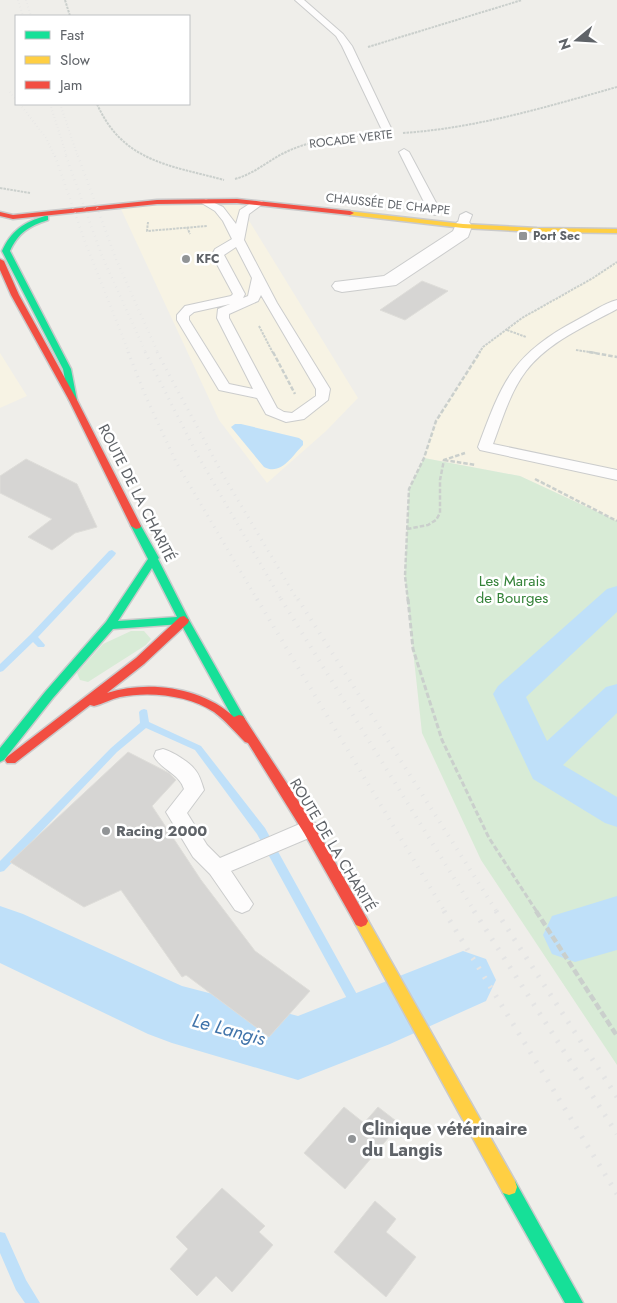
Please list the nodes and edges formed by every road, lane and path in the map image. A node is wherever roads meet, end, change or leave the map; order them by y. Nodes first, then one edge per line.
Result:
1 (65, 0) edge
2 (299, 0) edge
3 (522, 0) edge
4 (70, 15) edge
5 (350, 52) junction
6 (617, 87) edge
7 (97, 105) edge
8 (386, 128) dead end
9 (402, 133) dead end
10 (376, 135) dead end
11 (404, 152) dead end
12 (227, 180) junction
13 (211, 182) dead end
14 (0, 188) edge
15 (177, 190) dead end
16 (194, 190) dead end
17 (150, 191) dead end
18 (34, 194) dead end
19 (58, 200) dead end
20 (157, 202) junction
21 (206, 202) junction
22 (258, 203) junction
23 (435, 212) junction
24 (1, 215) edge
25 (465, 220) junction
26 (156, 222) dead end
27 (617, 222) edge
28 (210, 226) dead end
29 (187, 227) junction
30 (617, 231) edge
31 (190, 234) dead end
32 (238, 241) junction
33 (0, 261) edge
34 (617, 262) edge
35 (258, 278) junction
36 (342, 286) dead end
37 (617, 304) edge
38 (255, 319) dead end
39 (507, 330) junction
40 (517, 334) dead end
41 (38, 360) dead end
42 (262, 395) junction
43 (73, 400) junction
44 (305, 413) junction
45 (484, 447) junction
46 (444, 460) junction
47 (483, 466) dead end
48 (617, 475) edge
49 (530, 477) dead end
50 (617, 520) edge
51 (407, 529) junction
52 (154, 558) junction
53 (184, 620) junction
54 (110, 625) junction
55 (78, 707) junction
56 (251, 740) junction
57 (163, 756) dead end
58 (0, 757) edge
59 (0, 769) edge
60 (309, 829) junction
61 (217, 868) junction
62 (242, 904) dead end
63 (617, 1036) edge
64 (574, 1303) edge

1 - 4 path
2 - 5 lane
3 - 5 path
5 - 8 lane
6 - 9 path, ROCADE VERTE
7 - 12 path
10 - 12 path, ROCADE VERTE
11 - 23 lane
12 - 13 path, ROCADE VERTE
14 - 18 path
15 - 17 main road
16 - 23 main road, CHAUSSÉE DE CHAPPE
19 - 24 main road, CHAUSSÉE DE CHAPPE
20 - 21 main road, CHAUSSÉE DE CHAPPE
20 - 24 main road, CHAUSSÉE DE CHAPPE
20 - 43 main road, CHAUSSÉE DE CHAPPE
21 - 22 main road, CHAUSSÉE DE CHAPPE
21 - 32 lane
22 - 25 main road, CHAUSSÉE DE CHAPPE
22 - 32 lane
23 - 25 main road, CHAUSSÉE DE CHAPPE
25 - 27 main road, CHAUSSÉE DE CHAPPE
25 - 30 main road, CHAUSSÉE DE CHAPPE
25 - 36 street
26 - 29 path
28 - 29 path
29 - 31 path
32 - 35 lane
32 - 42 lane
33 - 43 main road, ROUTE DE LA CHARITÉ
34 - 39 path
35 - 42 lane
35 - 44 lane
37 - 45 lane
38 - 44 path
39 - 40 path
39 - 51 path
41 - 43 main road, ROUTE DE LA CHARITÉ
42 - 44 lane
43 - 52 main road, ROUTE DE LA CHARITÉ
45 - 46 path
45 - 48 lane
46 - 47 path
46 - 51 path
49 - 50 path
51 - 63 path
52 - 53 main road, ROUTE DE LA CHARITÉ
52 - 54 main road
53 - 54 main road
53 - 55 main road
53 - 56 main road, ROUTE DE LA CHARITÉ
54 - 58 main road
55 - 56 main road
55 - 59 main road
56 - 60 main road, ROUTE DE LA CHARITÉ
57 - 61 lane
60 - 61 lane
60 - 64 main road, ROUTE DE LA CHARITÉ
61 - 62 lane

